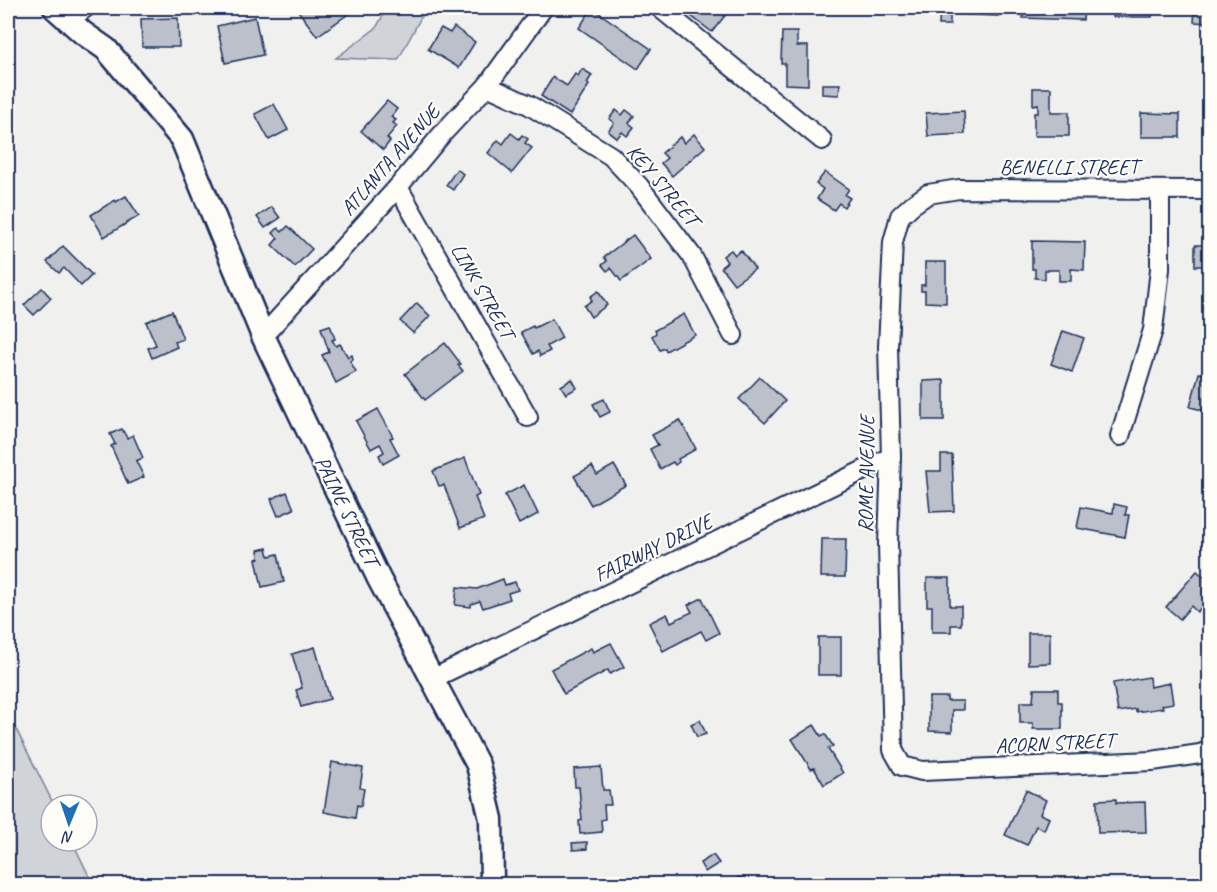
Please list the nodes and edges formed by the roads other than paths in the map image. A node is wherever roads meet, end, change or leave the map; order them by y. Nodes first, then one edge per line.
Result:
1 (543, 8) edge
2 (660, 8) edge
3 (70, 12) edge
4 (487, 86) junction
5 (822, 140) dead end
6 (398, 187) junction
7 (1160, 190) junction
8 (1209, 190) edge
9 (928, 194) joint
10 (734, 335) dead end
11 (263, 336) junction
12 (528, 417) dead end
13 (1120, 436) dead end
14 (891, 457) junction
15 (434, 678) junction
16 (1209, 750) edge
17 (902, 766) joint
18 (492, 885) edge

1 - 4 street, ATLANTA AVENUE
2 - 5 street
3 - 11 main road, PAINE STREET
4 - 6 street, ATLANTA AVENUE
4 - 10 street, KEY STREET
6 - 11 street, ATLANTA AVENUE
6 - 12 street, LINK STREET
7 - 8 street, BENELLI STREET
7 - 9 street, BENELLI STREET
7 - 13 street
9 - 14 street, ROME AVENUE
11 - 15 main road, PAINE STREET
14 - 15 street, FAIRWAY DRIVE
14 - 17 street, ROME AVENUE
15 - 18 main road, PAINE STREET
16 - 17 street, ACORN STREET

